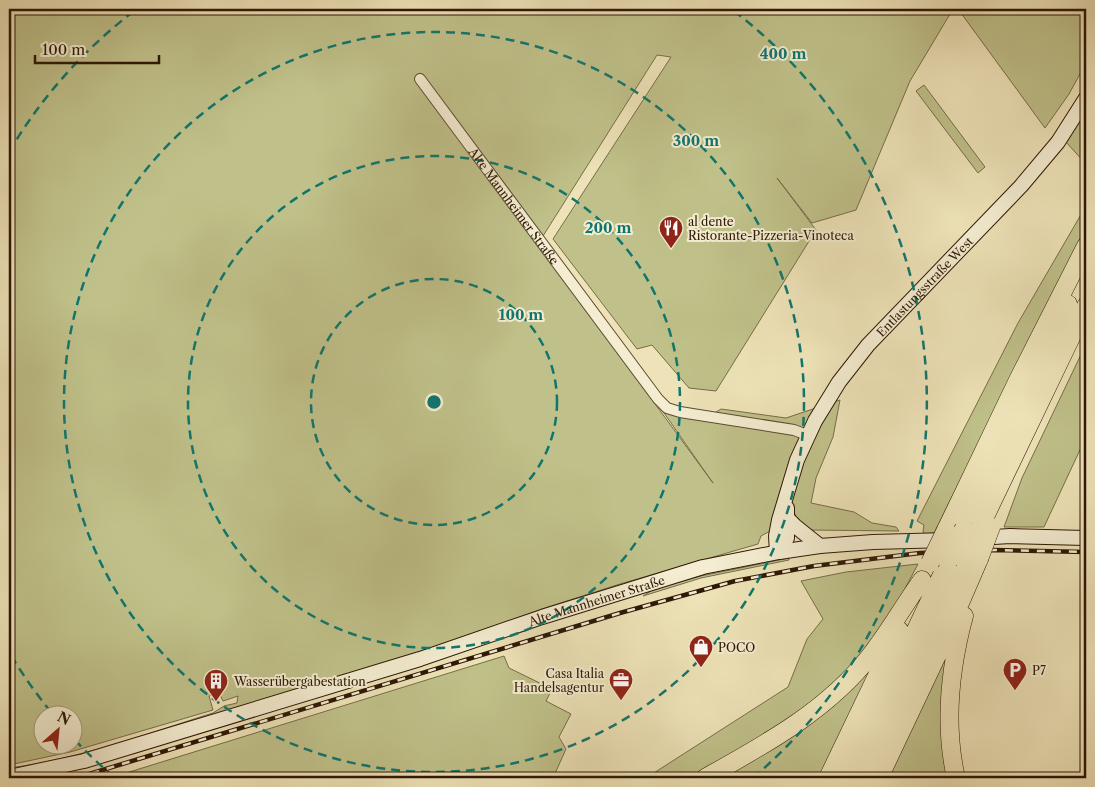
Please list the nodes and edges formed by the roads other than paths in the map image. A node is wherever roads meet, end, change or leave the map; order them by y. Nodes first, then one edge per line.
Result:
1 (420, 79) dead end
2 (1086, 98) edge
3 (1086, 246) edge
4 (1086, 265) edge
5 (1086, 306) edge
6 (807, 435) junction
7 (788, 489) junction
8 (787, 518) junction
9 (970, 530) junction
10 (1086, 538) edge
11 (820, 546) junction
12 (778, 552) junction
13 (967, 562) junction
14 (922, 580) junction
15 (9, 778) edge
16 (705, 778) edge
17 (828, 778) edge
18 (846, 778) edge
19 (861, 778) edge
20 (879, 778) edge
21 (956, 778) edge

1 - 6 street, Alte Mannheimer Straße
2 - 6 main road, Entlastungsstraße West
3 - 9 highway
4 - 9 highway
5 - 9 highway
6 - 7 main road, Entlastungsstraße West
7 - 8 main road, Entlastungsstraße West
7 - 12 main road, Entlastungsstraße West
8 - 11 main road
8 - 12 main road, Entlastungsstraße West
9 - 10 main road, Alte Mannheimer Straße
9 - 11 main road, Alte Mannheimer Straße
9 - 13 highway, bridge
9 - 14 highway, bridge
11 - 12 main road, Alte Mannheimer Straße
12 - 15 main road, Alte Mannheimer Straße
13 - 18 highway
13 - 19 highway
13 - 20 highway
13 - 21 highway
14 - 16 highway
14 - 17 highway

